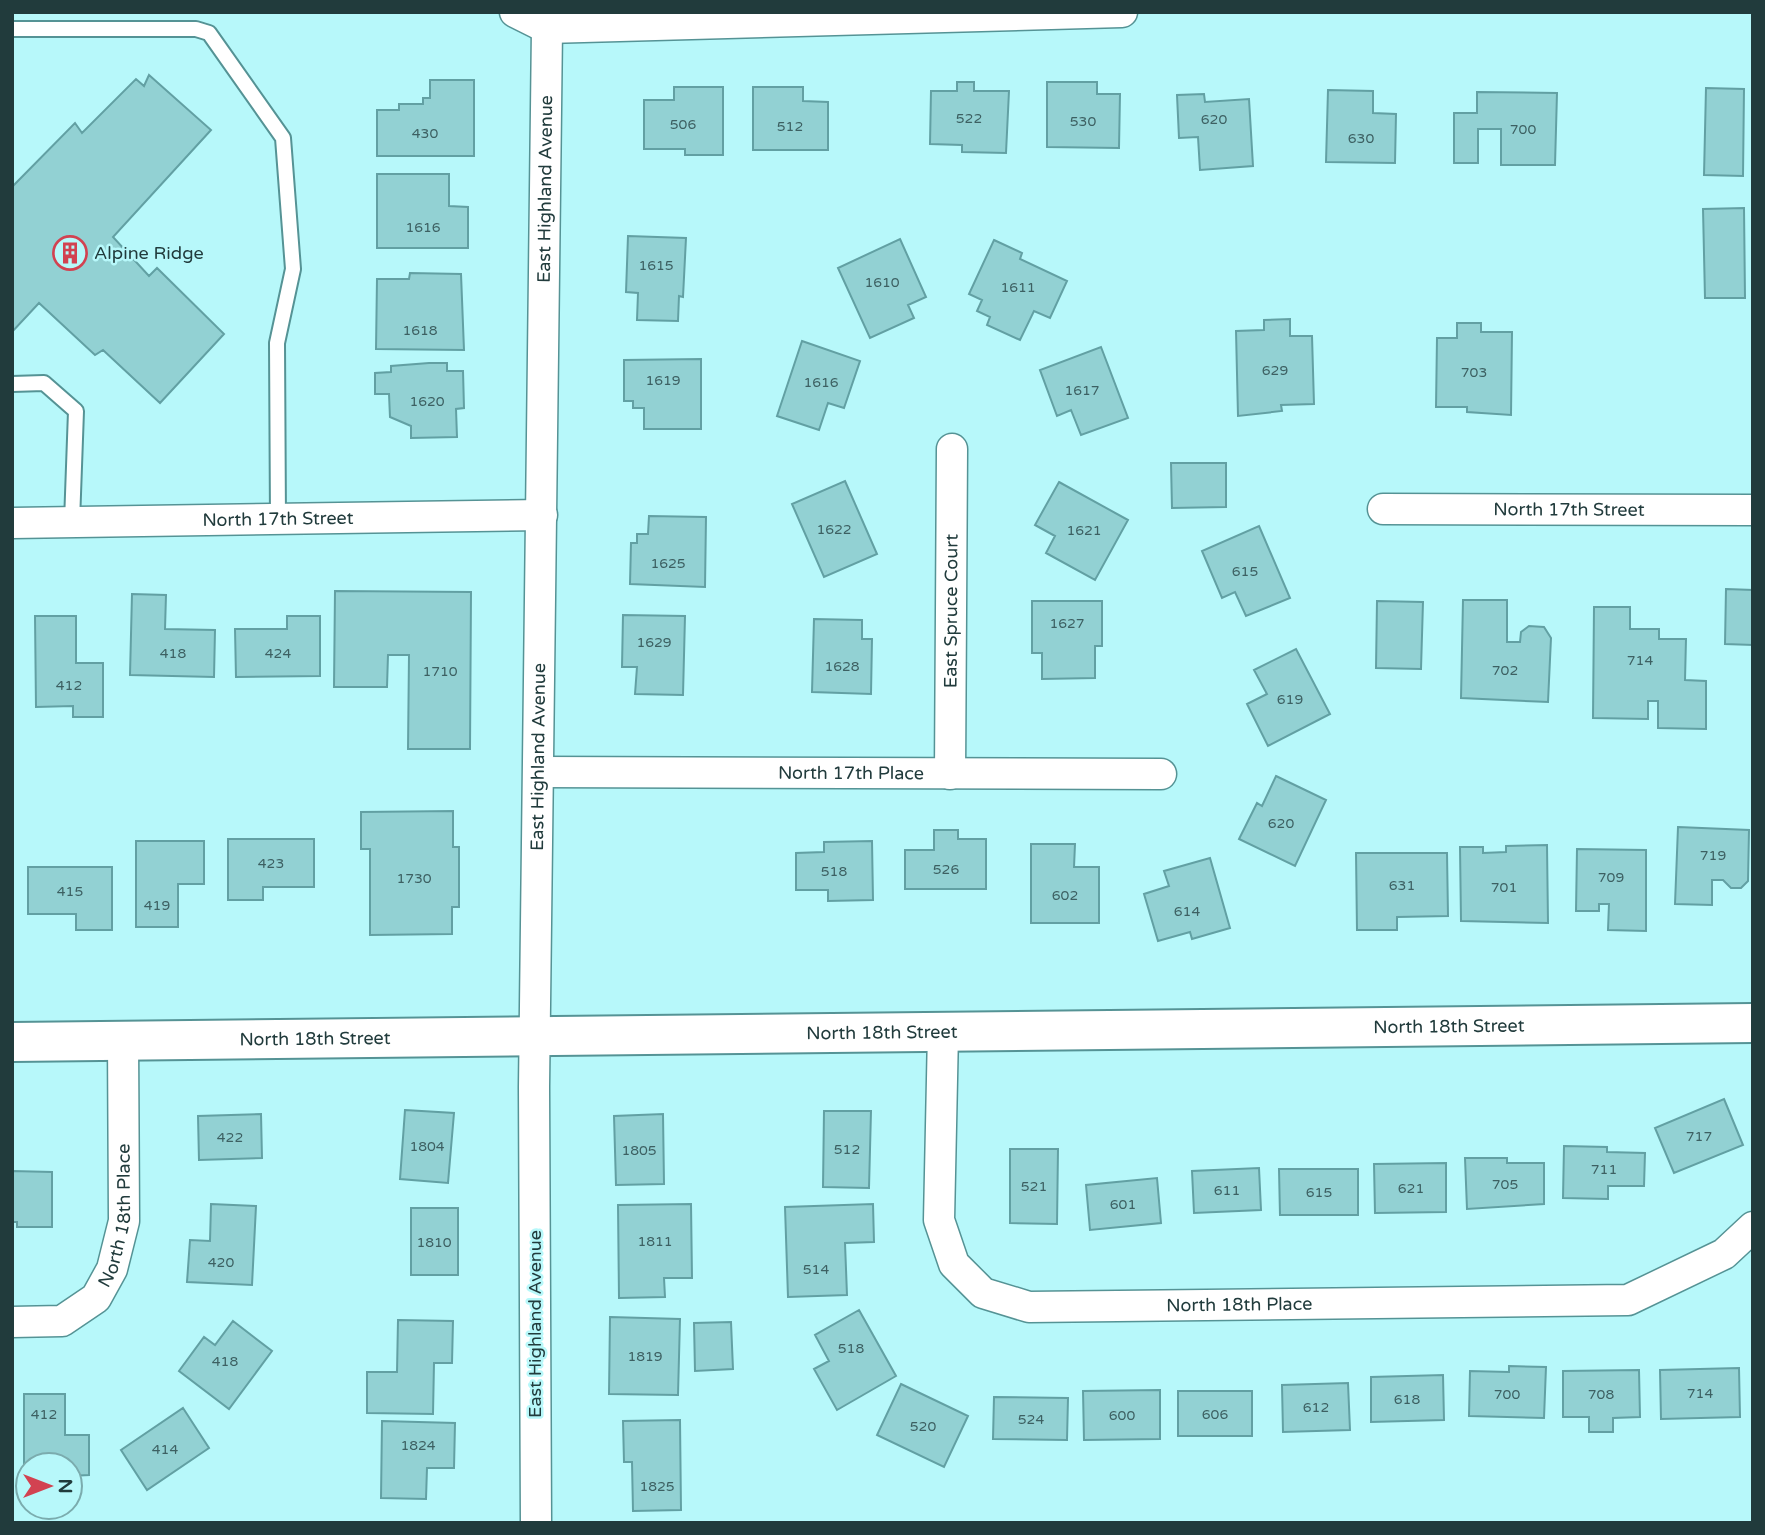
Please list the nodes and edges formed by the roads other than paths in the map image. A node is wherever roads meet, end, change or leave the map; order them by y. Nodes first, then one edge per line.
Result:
1 (515, 12) edge
2 (1122, 12) edge
3 (547, 28) junction
4 (12, 29) edge
5 (12, 384) edge
6 (952, 449) dead end
7 (1383, 509) dead end
8 (1753, 510) edge
9 (542, 515) junction
10 (278, 519) junction
11 (72, 522) junction
12 (12, 523) edge
13 (539, 772) junction
14 (950, 774) junction
15 (1161, 774) dead end
16 (1753, 1023) edge
17 (943, 1032) junction
18 (536, 1034) junction
19 (123, 1039) junction
20 (12, 1042) edge
21 (1753, 1227) edge
22 (12, 1322) edge
23 (536, 1523) edge

1 - 3 street
2 - 3 street
3 - 9 street, East Highland Avenue
4 - 10 lane
5 - 11 lane
6 - 14 street, East Spruce Court
7 - 8 street, North 17th Street
9 - 10 street, North 17th Street
9 - 13 street, East Highland Avenue
10 - 11 street, North 17th Street
11 - 12 street, North 17th Street
13 - 14 street, North 17th Place
13 - 18 street, East Highland Avenue
14 - 15 street, North 17th Place
16 - 17 street, North 18th Street
17 - 18 street, North 18th Street
17 - 21 street, North 18th Place
18 - 19 street, North 18th Street
18 - 23 street, East Highland Avenue
19 - 20 street, North 18th Street
19 - 22 street, North 18th Place

